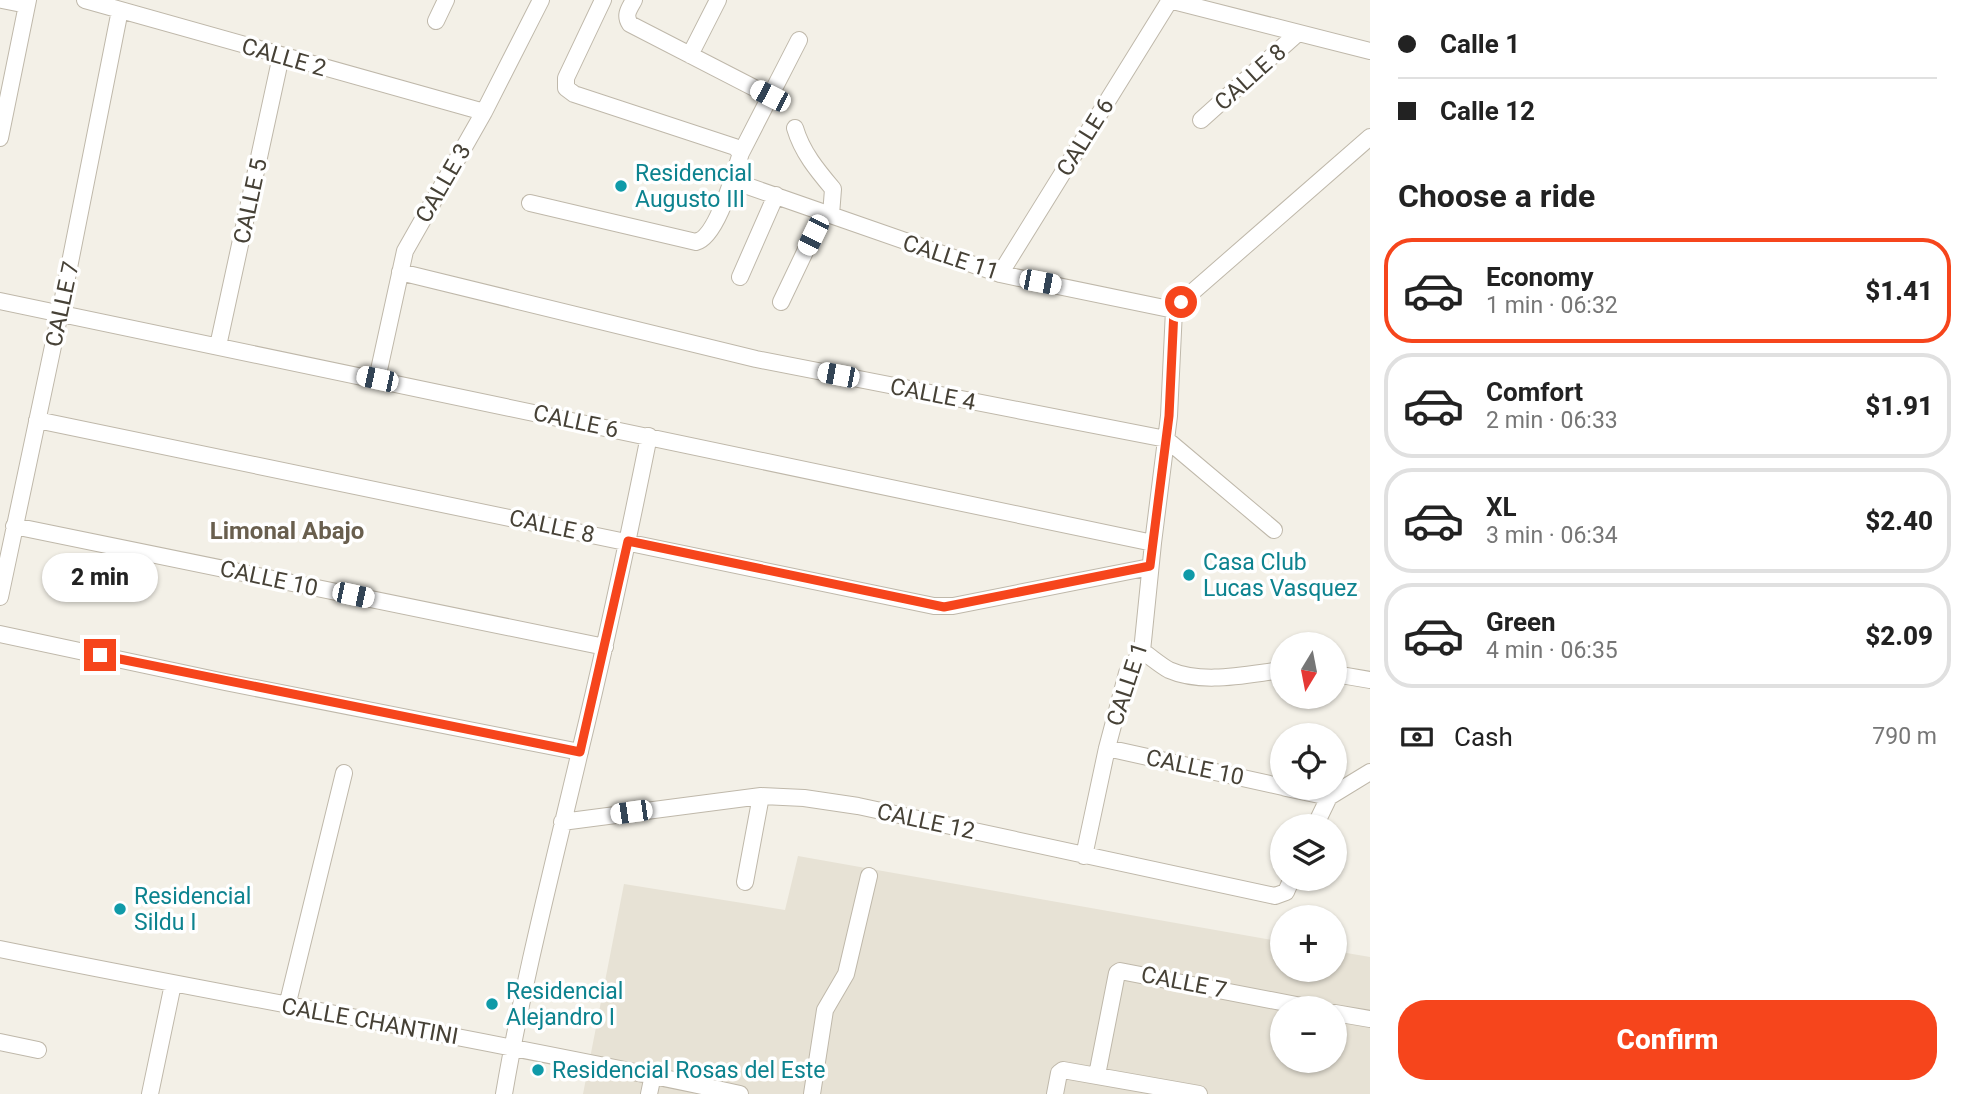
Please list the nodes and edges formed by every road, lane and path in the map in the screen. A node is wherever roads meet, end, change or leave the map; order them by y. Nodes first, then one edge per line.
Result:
1 (2, 0) edge
2 (85, 0) edge
3 (446, 0) edge
4 (541, 0) edge
5 (603, 0) edge
6 (634, 0) edge
7 (718, 0) edge
8 (1170, 0) edge
9 (27, 3) edge
10 (120, 9) junction
11 (436, 21) dead end
12 (1298, 33) junction
13 (799, 40) dead end
14 (1370, 51) edge
15 (690, 55) junction
16 (281, 56) junction
17 (770, 96) junction
18 (484, 112) junction
19 (2, 114) edge
20 (1201, 120) dead end
21 (795, 128) dead end
22 (1370, 137) edge
23 (0, 138) edge
24 (741, 153) junction
25 (733, 181) junction
26 (776, 195) junction
27 (530, 203) dead end
28 (828, 214) junction
29 (400, 272) junction
30 (1000, 274) junction
31 (740, 276) dead end
32 (0, 301) edge
33 (781, 302) dead end
34 (1174, 310) junction
35 (60, 313) junction
36 (218, 346) junction
37 (377, 379) junction
38 (37, 420) junction
39 (649, 436) junction
40 (1166, 439) junction
41 (14, 526) junction
42 (1274, 530) dead end
43 (628, 541) junction
44 (1153, 542) junction
45 (1150, 566) junction
46 (0, 597) edge
47 (0, 634) edge
48 (605, 647) junction
49 (1142, 651) junction
50 (1270, 672) edge
51 (1348, 676) edge
52 (1370, 680) edge
53 (1107, 748) junction
54 (580, 752) junction
55 (1370, 772) edge
56 (344, 773) dead end
57 (1270, 784) edge
58 (1347, 786) edge
59 (761, 796) junction
60 (562, 822) junction
61 (1084, 856) junction
62 (869, 876) dead end
63 (746, 882) dead end
64 (1281, 891) edge
65 (0, 949) edge
66 (173, 984) junction
67 (1270, 1000) edge
68 (287, 1006) junction
69 (1347, 1015) edge
70 (1370, 1020) edge
71 (0, 1042) edge
72 (512, 1046) junction
73 (38, 1050) dead end
74 (653, 1075) junction
75 (1097, 1075) junction
76 (150, 1094) edge
77 (504, 1094) edge
78 (649, 1094) edge
79 (740, 1094) edge
80 (812, 1094) edge
81 (1055, 1094) edge
82 (1199, 1094) edge

1 - 9 street
2 - 10 street, CALLE 2
3 - 11 street
4 - 18 street, CALLE 3
5 - 24 street
6 - 15 street
7 - 15 street
8 - 12 street
8 - 30 street, CALLE 6
9 - 19 street
10 - 16 street, CALLE 2
10 - 35 street, CALLE 7
12 - 14 street
12 - 20 street, CALLE 8
13 - 17 street
15 - 17 street
16 - 18 street, CALLE 2
16 - 36 street, CALLE 5
17 - 24 street
18 - 29 street, CALLE 3
19 - 23 street
21 - 28 street
22 - 34 street
24 - 25 street
25 - 26 street, CALLE 11
25 - 27 street
26 - 28 street, CALLE 11
26 - 31 street
28 - 30 street, CALLE 11
28 - 33 street
29 - 37 street, CALLE 3
29 - 40 street, CALLE 4
30 - 34 street, CALLE 11
32 - 35 street, CALLE 6
34 - 40 street, CALLE 1
35 - 36 street, CALLE 6
35 - 38 street, CALLE 7
36 - 37 street, CALLE 6
37 - 39 street, CALLE 6
38 - 41 street, CALLE 7
38 - 43 street, CALLE 8
39 - 43 street
39 - 44 street, CALLE 6
40 - 42 street, CALLE 4
40 - 44 street, CALLE 1
41 - 46 street, CALLE 7
41 - 48 street, CALLE 10
43 - 45 street, CALLE 8
43 - 48 street
44 - 45 street, CALLE 1
45 - 49 street, CALLE 1
47 - 54 street
48 - 54 street
49 - 50 street
49 - 53 street, CALLE 1
51 - 52 street
53 - 57 street, CALLE 10
53 - 61 street, CALLE 1
54 - 60 street
55 - 58 street
56 - 68 street
59 - 60 street, CALLE 12
59 - 61 street, CALLE 12
59 - 63 street
60 - 72 street
61 - 64 street, CALLE 12
62 - 80 street
65 - 66 street, CALLE CHANTINI
66 - 68 street, CALLE CHANTINI
66 - 76 street
67 - 75 street, CALLE 7
68 - 72 street, CALLE CHANTINI
69 - 70 street
71 - 73 street
72 - 74 street, CALLE CHANTINI
72 - 77 street
74 - 78 street
74 - 79 street, CALLE CHANTINI
75 - 81 street
75 - 82 street

